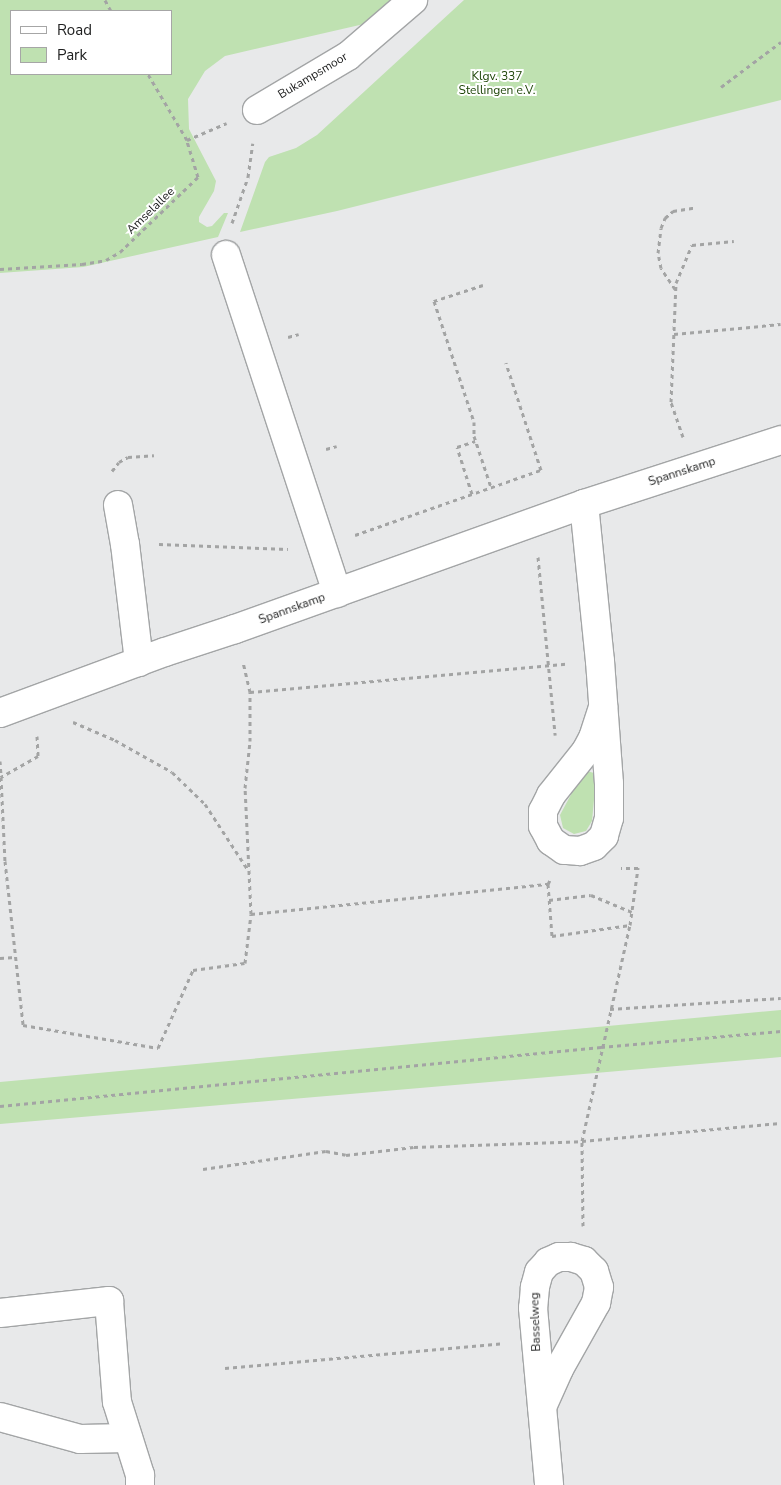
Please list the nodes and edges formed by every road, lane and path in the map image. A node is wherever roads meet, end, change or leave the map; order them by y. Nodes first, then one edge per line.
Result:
1 (413, 0) edge
2 (781, 42) edge
3 (149, 75) edge
4 (721, 87) dead end
5 (257, 110) joint
6 (187, 140) junction
7 (248, 177) dead end
8 (698, 206) dead end
9 (734, 241) dead end
10 (226, 255) joint
11 (0, 269) edge
12 (483, 285) dead end
13 (675, 290) junction
14 (781, 324) edge
15 (674, 334) junction
16 (506, 363) dead end
17 (781, 440) edge
18 (475, 441) junction
19 (694, 468) junction
20 (491, 487) junction
21 (472, 494) junction
22 (584, 504) junction
23 (118, 505) dead end
24 (535, 522) junction
25 (125, 544) junction
26 (323, 546) junction
27 (337, 593) junction
28 (235, 630) junction
29 (600, 661) junction
30 (139, 662) junction
31 (549, 666) junction
32 (250, 692) junction
33 (36, 700) junction
34 (603, 707) junction
35 (0, 713) edge
36 (69, 721) dead end
37 (0, 761) edge
38 (1, 777) junction
39 (560, 783) junction
40 (594, 846) junction
41 (564, 850) junction
42 (0, 862) edge
43 (5, 862) junction
44 (248, 871) junction
45 (548, 884) junction
46 (549, 900) junction
47 (632, 912) junction
48 (251, 914) junction
49 (630, 926) junction
50 (16, 957) junction
51 (0, 958) edge
52 (781, 998) edge
53 (610, 1009) junction
54 (781, 1031) edge
55 (601, 1047) junction
56 (0, 1106) edge
57 (781, 1123) edge
58 (582, 1141) junction
59 (203, 1169) dead end
60 (584, 1261) junction
61 (0, 1313) edge
62 (536, 1340) junction
63 (224, 1368) dead end
64 (542, 1407) junction
65 (0, 1418) edge
66 (128, 1438) junction
67 (140, 1485) edge
68 (549, 1485) edge

1 - 5 street, Bukampsmoor
2 - 4 path
3 - 6 path, Amselallee
5 - 6 path
6 - 11 path, Amselallee
7 - 10 path
8 - 13 path
9 - 13 path
10 - 26 street
12 - 18 path
13 - 15 path
14 - 15 path
15 - 19 path
16 - 20 path
17 - 19 street, Spannskamp
18 - 20 path
18 - 21 path
19 - 22 street, Spannskamp
20 - 21 path
21 - 26 path
22 - 24 street, Spannskamp
22 - 29 street
23 - 25 street
24 - 27 street, Spannskamp
24 - 31 path
25 - 26 path
25 - 30 street
26 - 27 street
27 - 28 street, Spannskamp
28 - 30 street, Spannskamp
28 - 32 path
29 - 31 path
29 - 34 street
30 - 33 street, Spannskamp
31 - 32 path
31 - 39 path
32 - 44 path
33 - 35 street, Spannskamp
33 - 38 path
34 - 39 street
34 - 40 street
36 - 44 path
37 - 38 path
38 - 43 path
39 - 41 street
40 - 41 street
40 - 47 path
41 - 45 path
42 - 43 path
43 - 50 path
44 - 48 path
45 - 46 path
45 - 48 path
46 - 47 path
46 - 49 path
47 - 49 path
48 - 50 path
49 - 53 path
50 - 51 path
52 - 53 path
53 - 55 path
54 - 55 path
55 - 56 path
55 - 58 path
57 - 58 path
58 - 59 path
58 - 60 path
60 - 62 street, Basselweg
60 - 64 street, Basselweg
61 - 66 street
62 - 63 path
62 - 64 street, Basselweg
64 - 68 street, Basselweg
65 - 66 street
66 - 67 street

